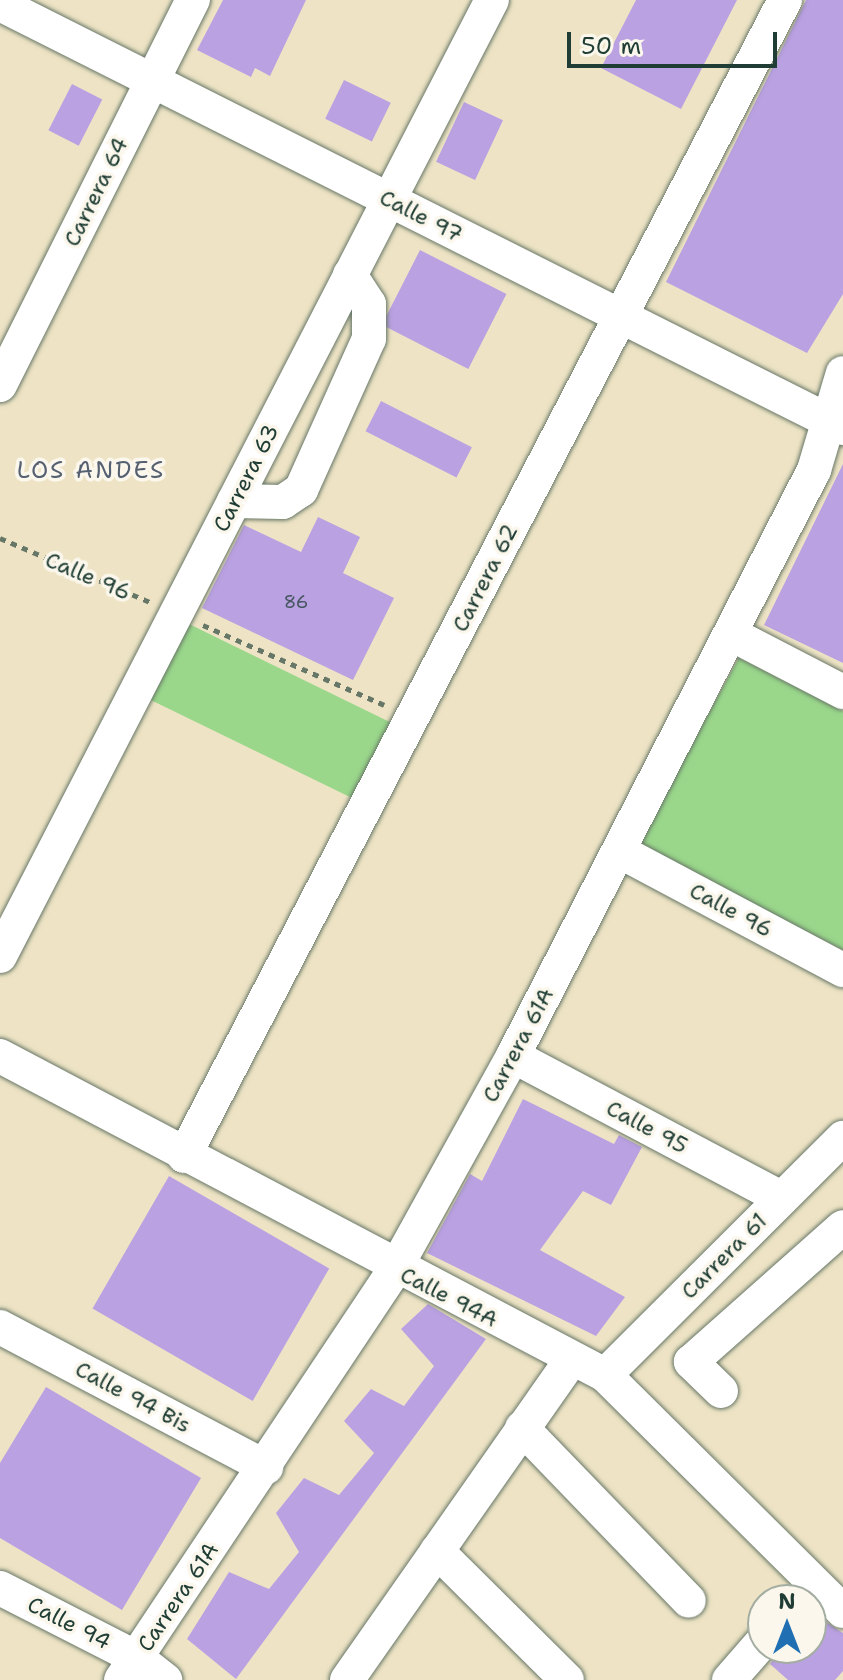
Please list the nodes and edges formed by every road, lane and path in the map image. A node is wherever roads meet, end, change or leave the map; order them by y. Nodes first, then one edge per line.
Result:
1 (193, 0) edge
2 (492, 0) edge
3 (785, 0) edge
4 (0, 4) edge
5 (152, 81) junction
6 (390, 200) junction
7 (350, 275) junction
8 (621, 316) junction
9 (843, 373) edge
10 (0, 385) edge
11 (834, 423) edge
12 (234, 501) junction
13 (0, 538) edge
14 (176, 614) junction
15 (733, 635) junction
16 (843, 692) edge
17 (412, 717) junction
18 (619, 851) junction
19 (0, 956) edge
20 (843, 970) edge
21 (0, 1056) edge
22 (513, 1056) junction
23 (839, 1149) edge
24 (184, 1156) junction
25 (781, 1198) junction
26 (843, 1227) edge
27 (395, 1269) junction
28 (0, 1327) edge
29 (571, 1360) junction
30 (605, 1375) junction
31 (721, 1391) dead end
32 (522, 1428) junction
33 (266, 1467) junction
34 (437, 1551) junction
35 (799, 1584) edge
36 (0, 1588) edge
37 (689, 1601) dead end
38 (747, 1659) edge
39 (129, 1669) edge
40 (359, 1675) edge
41 (165, 1680) edge
42 (567, 1680) edge
43 (729, 1680) edge

1 - 5 street, Carrera 64
2 - 6 street, Carrera 63
3 - 8 street, Carrera 62
4 - 5 street, Calle 97
5 - 6 street, Calle 97
5 - 10 street, Carrera 64
6 - 7 street, Carrera 63
6 - 8 street, Calle 97
7 - 12 street, Carrera 63
7 - 12 street
8 - 11 street, Calle 97
8 - 17 street, Carrera 62
9 - 11 street, Carrera 61A
11 - 15 street, Carrera 61A
12 - 14 street, Carrera 63
13 - 14 path, Calle 96
14 - 17 path, Calle 96
14 - 19 street, Carrera 63
15 - 16 street
15 - 18 street, Carrera 61A
17 - 24 street, Carrera 62
18 - 20 street, Calle 96
18 - 22 street, Carrera 61A
21 - 24 street, Calle 94A
22 - 25 street, Calle 95
22 - 27 street, Carrera 61A
23 - 25 street, Carrera 61
24 - 27 street, Calle 94A
25 - 30 street, Carrera 61
26 - 31 street
27 - 29 street, Calle 94A
27 - 33 street, Carrera 61A
28 - 33 street, Calle 94 Bis
29 - 30 street, Calle 94A
29 - 32 street
30 - 35 street, Calle 94A
32 - 34 street
32 - 37 street
33 - 39 street, Carrera 61A
34 - 40 street
34 - 42 street
36 - 39 street, Calle 94
38 - 43 street
39 - 41 street, Calle 94

